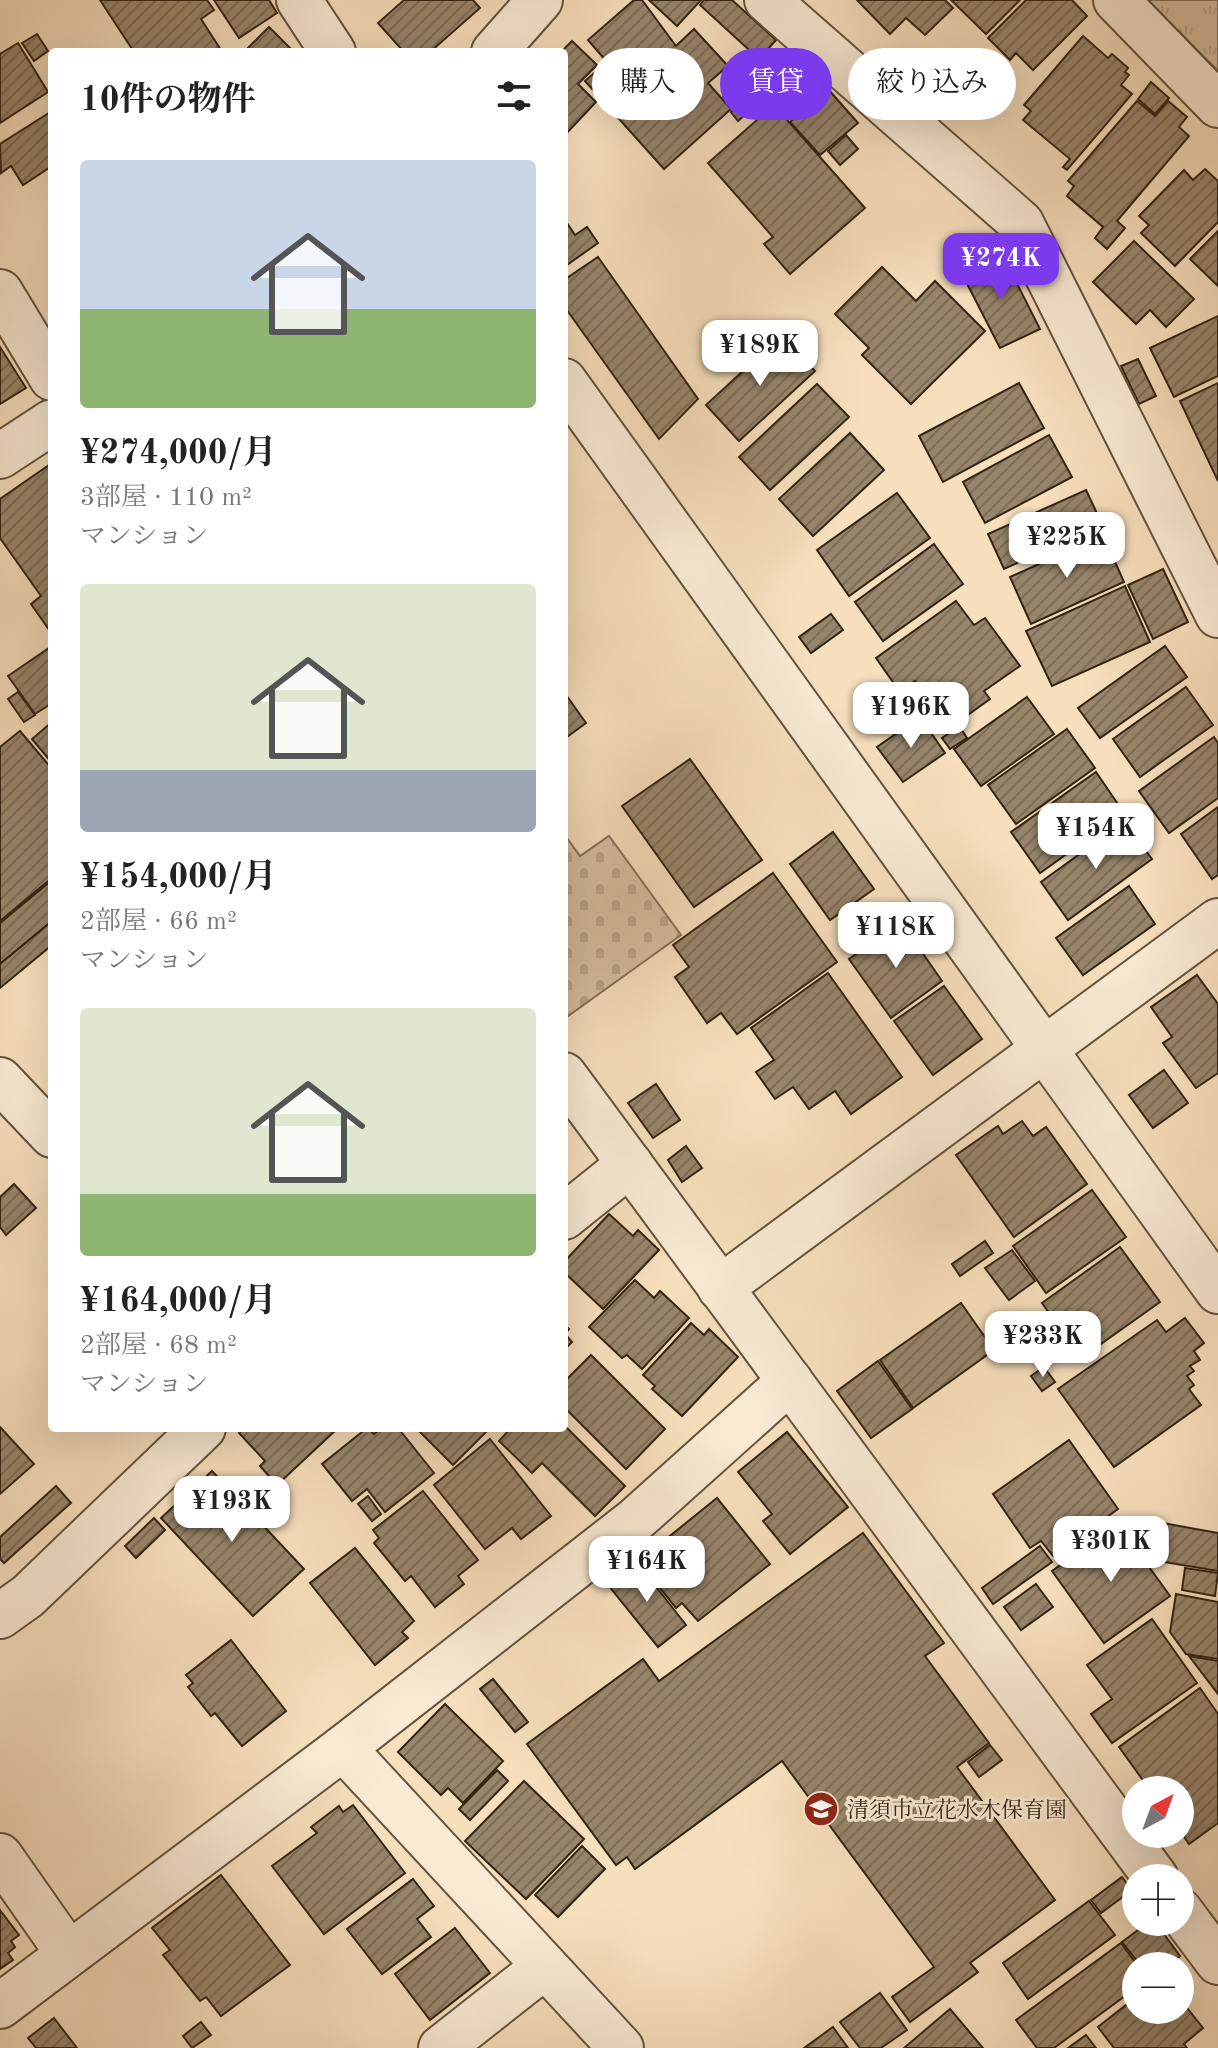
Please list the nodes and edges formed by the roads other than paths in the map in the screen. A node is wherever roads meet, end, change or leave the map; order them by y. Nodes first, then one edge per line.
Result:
1 (299, 0) edge
2 (540, 0) edge
3 (767, 0) edge
4 (1116, 0) edge
5 (330, 48) edge
6 (498, 48) edge
7 (1218, 105) edge
8 (0, 292) edge
9 (48, 371) edge
10 (568, 387) edge
11 (48, 425) edge
12 (0, 456) edge
13 (1218, 615) edge
14 (1218, 921) edge
15 (1045, 1050) junction
16 (0, 1080) edge
17 (568, 1080) edge
18 (48, 1131) edge
19 (630, 1164) junction
20 (568, 1214) edge
21 (720, 1288) junction
22 (1218, 1291) edge
23 (790, 1381) junction
24 (199, 1432) edge
25 (0, 1616) edge
26 (343, 1748) junction
27 (0, 1856) edge
28 (1146, 1864) edge
29 (1194, 1929) edge
30 (68, 1953) junction
31 (1218, 1961) edge
32 (544, 1967) junction
33 (0, 2006) edge
34 (441, 2048) edge
35 (621, 2048) edge

1 - 5 street
2 - 6 street
3 - 13 street
4 - 7 street
8 - 9 street
10 - 15 street
11 - 12 street
14 - 15 street
15 - 21 street
15 - 22 street
16 - 18 street
17 - 19 street
19 - 20 street
19 - 21 street
21 - 23 street
23 - 26 street
23 - 28 street
24 - 25 street
26 - 30 street
26 - 32 street
27 - 30 street
29 - 31 street
30 - 33 street
32 - 34 street
32 - 35 street

